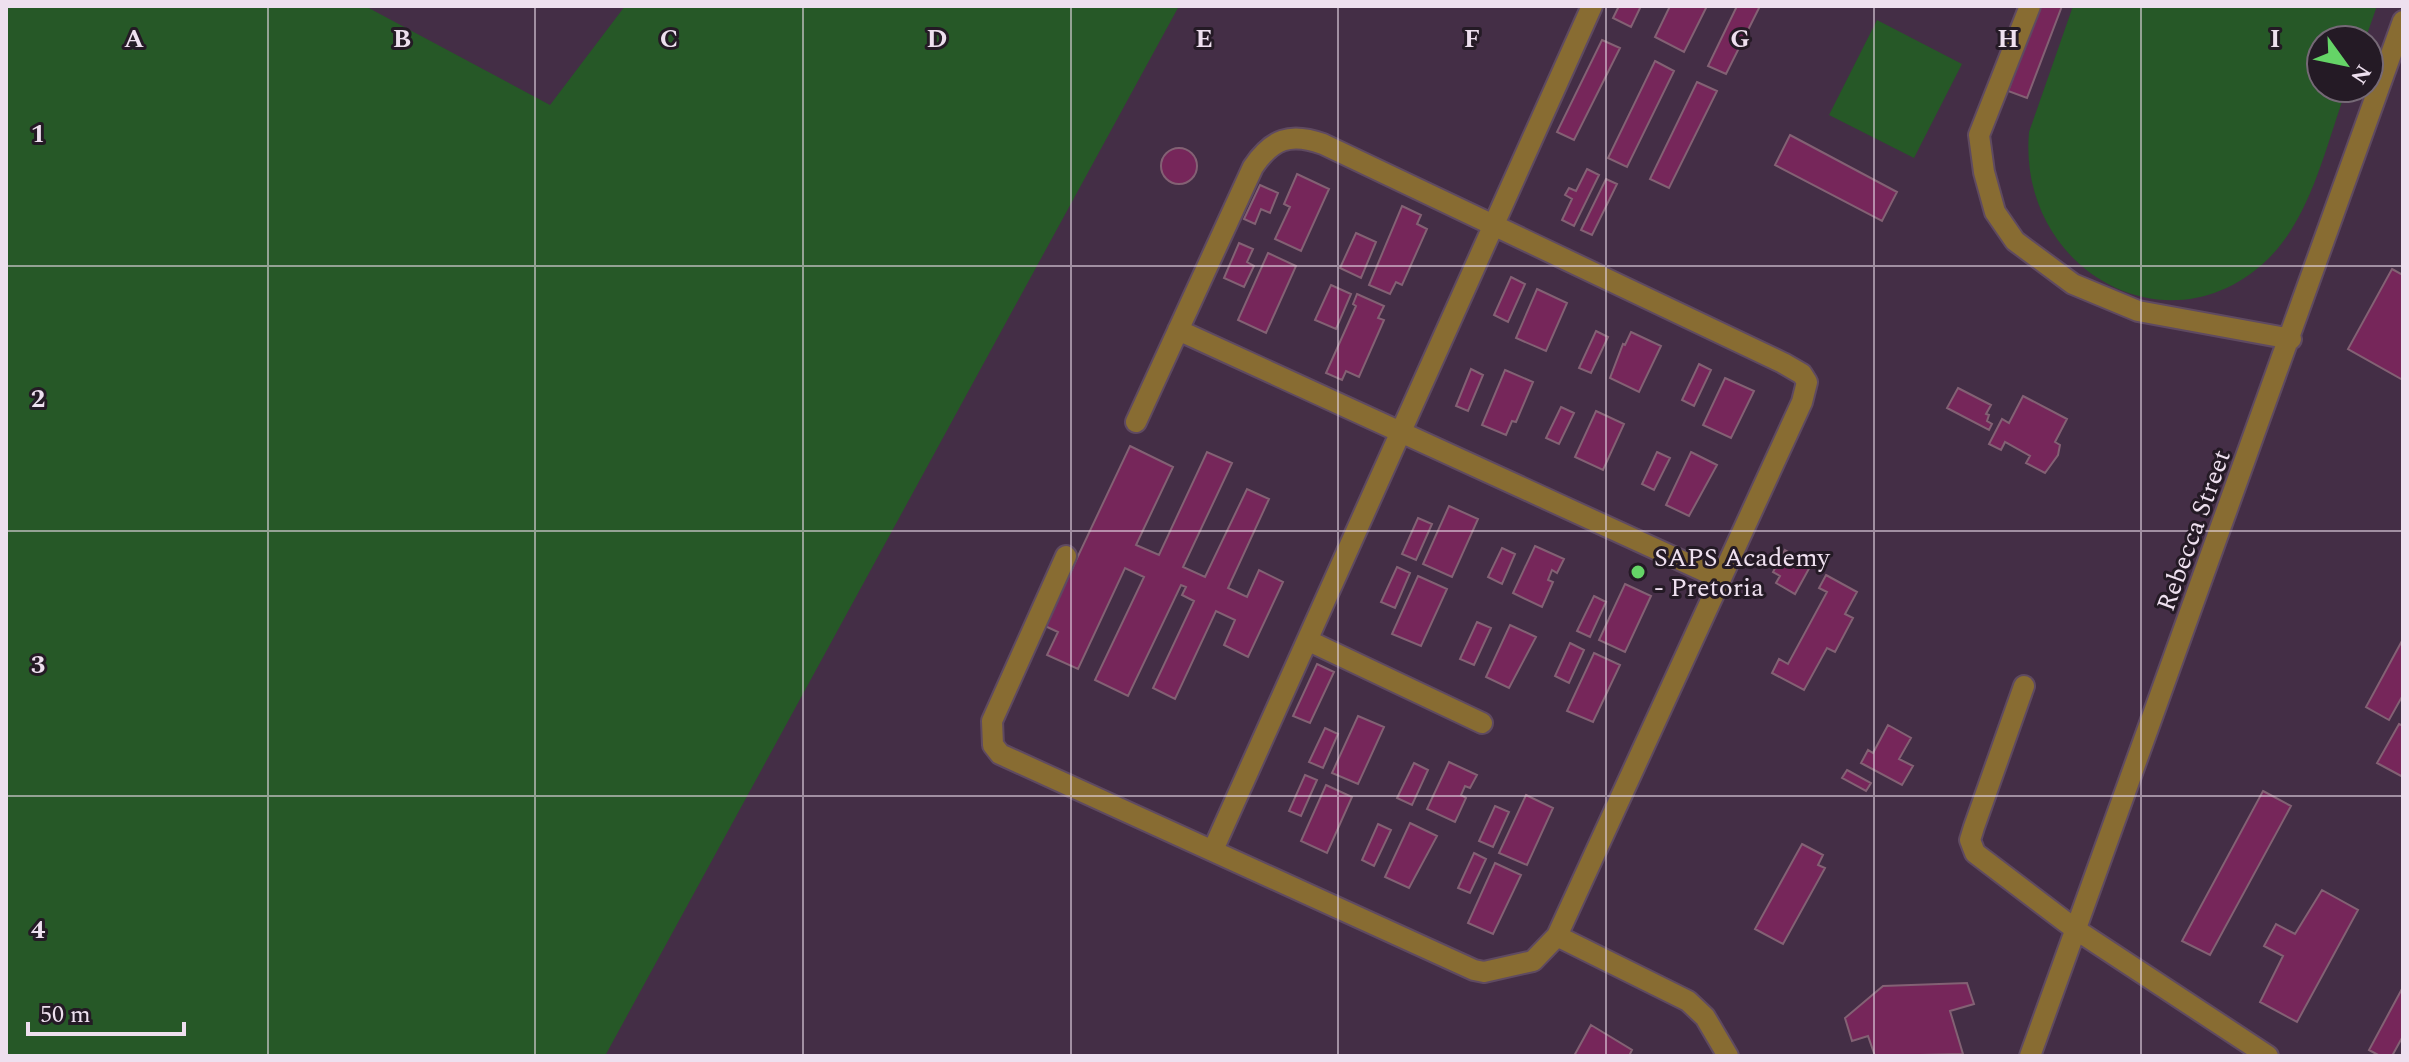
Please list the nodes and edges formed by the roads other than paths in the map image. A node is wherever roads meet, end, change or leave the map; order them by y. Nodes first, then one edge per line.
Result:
1 (1592, 6) edge
2 (2030, 6) edge
3 (2403, 21) edge
4 (1494, 227) junction
5 (1178, 330) junction
6 (2291, 339) junction
7 (1136, 422) dead end
8 (1402, 432) junction
9 (1066, 556) dead end
10 (1719, 578) junction
11 (1309, 641) junction
12 (2024, 686) dead end
13 (1482, 723) dead end
14 (1213, 850) junction
15 (2075, 929) junction
16 (1557, 936) junction
17 (1728, 1056) edge
18 (2030, 1056) edge
19 (2268, 1056) edge

1 - 4 street
2 - 6 street
3 - 6 street, Rebecca Street
4 - 5 street
4 - 8 street
4 - 10 street
5 - 7 street
5 - 8 street
6 - 15 street, Rebecca Street
8 - 10 street
8 - 11 street
9 - 14 street
10 - 16 street
11 - 13 street
11 - 14 street
12 - 15 street
14 - 16 street
15 - 18 street, Rebecca Street
15 - 19 street
16 - 17 street

